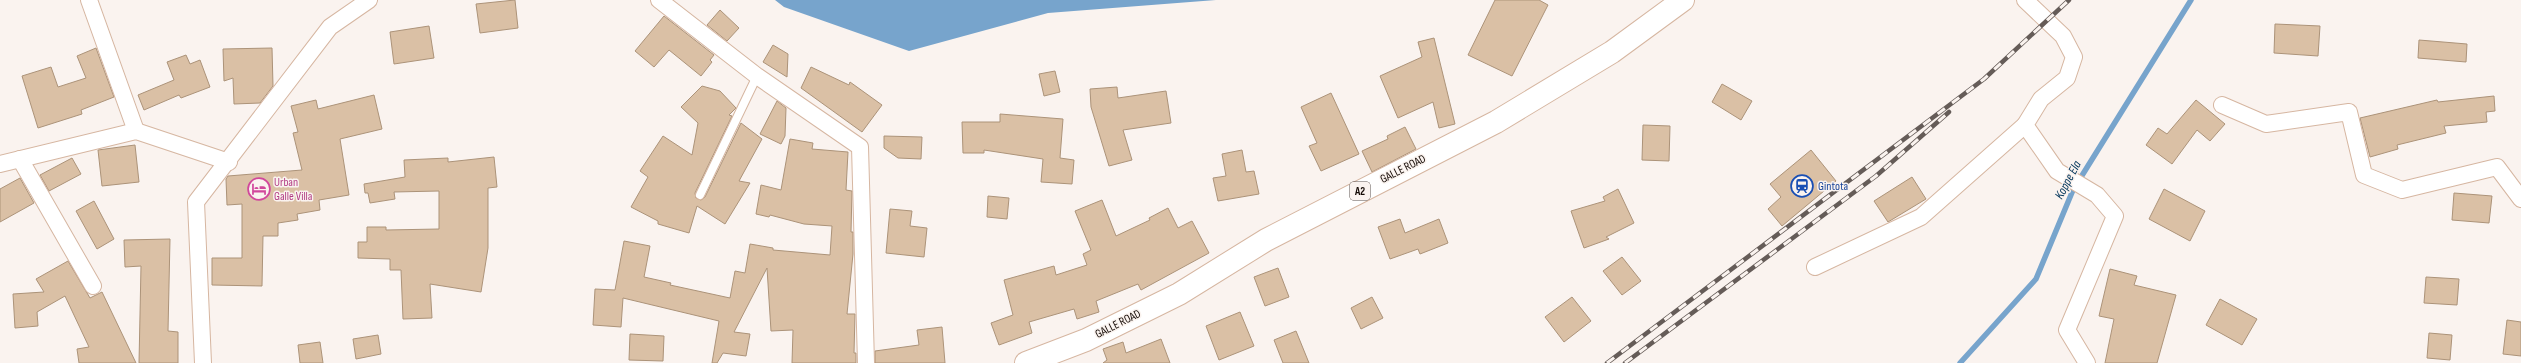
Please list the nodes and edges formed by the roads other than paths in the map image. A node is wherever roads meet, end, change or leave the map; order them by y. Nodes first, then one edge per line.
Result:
1 (89, 0) edge
2 (369, 0) edge
3 (659, 0) edge
4 (1683, 0) edge
5 (2025, 0) edge
6 (757, 76) junction
7 (2222, 106) dead end
8 (2025, 125) junction
9 (136, 132) junction
10 (20, 159) junction
11 (229, 162) junction
12 (0, 164) edge
13 (700, 195) dead end
14 (2521, 199) edge
15 (1815, 267) dead end
16 (93, 286) dead end
17 (203, 363) edge
18 (866, 363) edge
19 (1026, 363) edge
20 (2087, 363) edge

1 - 9 street
2 - 11 street
3 - 6 street
4 - 19 highway, GALLE ROAD / A2
5 - 8 street
6 - 13 lane
6 - 18 street
7 - 14 street
8 - 15 street
8 - 20 street
9 - 10 street
9 - 11 street
10 - 12 street
10 - 16 street
11 - 17 street

